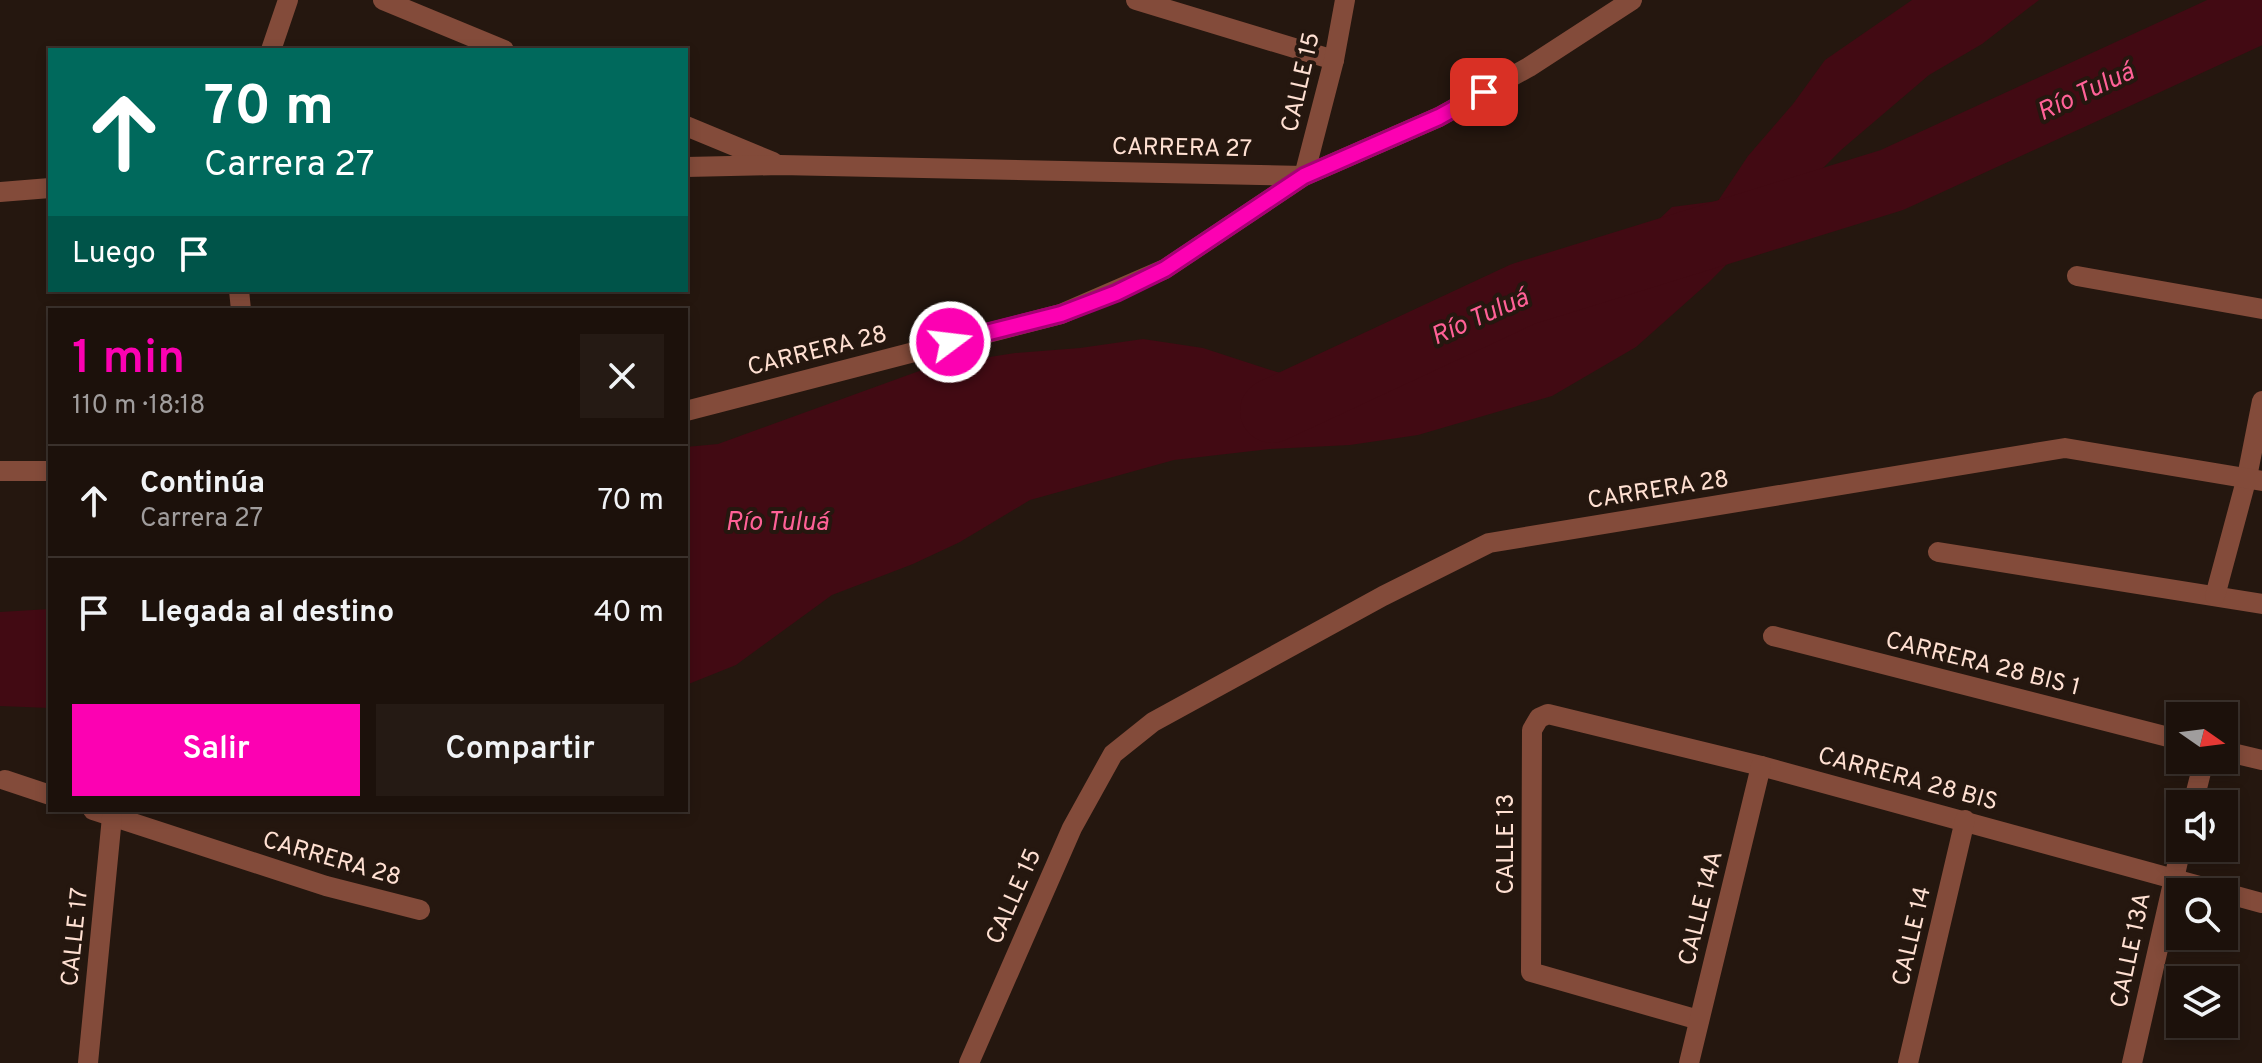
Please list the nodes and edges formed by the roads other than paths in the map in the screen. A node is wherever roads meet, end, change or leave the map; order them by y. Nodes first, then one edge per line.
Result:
1 (288, 0) edge
2 (383, 0) edge
3 (1136, 0) edge
4 (1345, 0) edge
5 (1632, 0) edge
6 (272, 48) edge
7 (499, 48) edge
8 (1334, 60) junction
9 (688, 127) edge
10 (780, 165) junction
11 (688, 167) edge
12 (1304, 176) junction
13 (48, 188) edge
14 (0, 192) edge
15 (2077, 276) dead end
16 (2262, 309) edge
17 (2262, 401) edge
18 (688, 410) edge
19 (0, 471) edge
20 (48, 471) edge
21 (2254, 479) edge
22 (1938, 552) dead end
23 (2215, 596) junction
24 (2262, 604) edge
25 (1773, 636) dead end
26 (1539, 718) joint
27 (2166, 736) edge
28 (1113, 754) joint
29 (2238, 754) edge
30 (2262, 760) edge
31 (1761, 766) junction
32 (5, 780) dead end
33 (48, 794) edge
34 (102, 813) edge
35 (1965, 820) junction
36 (2177, 862) edge
37 (2173, 877) junction
38 (2262, 903) edge
39 (420, 910) dead end
40 (1699, 1020) junction
41 (88, 1063) edge
42 (969, 1063) edge
43 (1689, 1063) edge
44 (1908, 1063) edge
45 (2132, 1063) edge

1 - 6 street
2 - 7 street
3 - 8 street
4 - 8 street, CALLE 15
5 - 12 street, CARRERA 27
8 - 12 street, CALLE 15
9 - 10 street
10 - 11 street, CARRERA 27
10 - 12 street, CARRERA 27
12 - 18 street, CARRERA 28
13 - 14 street
15 - 16 street
17 - 21 street
19 - 20 street
21 - 23 street
21 - 28 street, CARRERA 28
22 - 23 street
23 - 24 street
25 - 27 street, CARRERA 28 BIS 1
26 - 31 street, CARRERA 28 BIS
26 - 40 street, CALLE 13
28 - 42 street, CALLE 15
29 - 30 street
31 - 35 street, CARRERA 28 BIS
31 - 40 street, CALLE 14A
32 - 33 street
34 - 39 street, CARRERA 28
34 - 41 street, CALLE 17
35 - 37 street, CARRERA 28 BIS
35 - 44 street, CALLE 14
36 - 37 street, CALLE 13A
37 - 38 street, CARRERA 28 BIS
37 - 45 street, CALLE 13A
40 - 43 street, CALLE 14A

